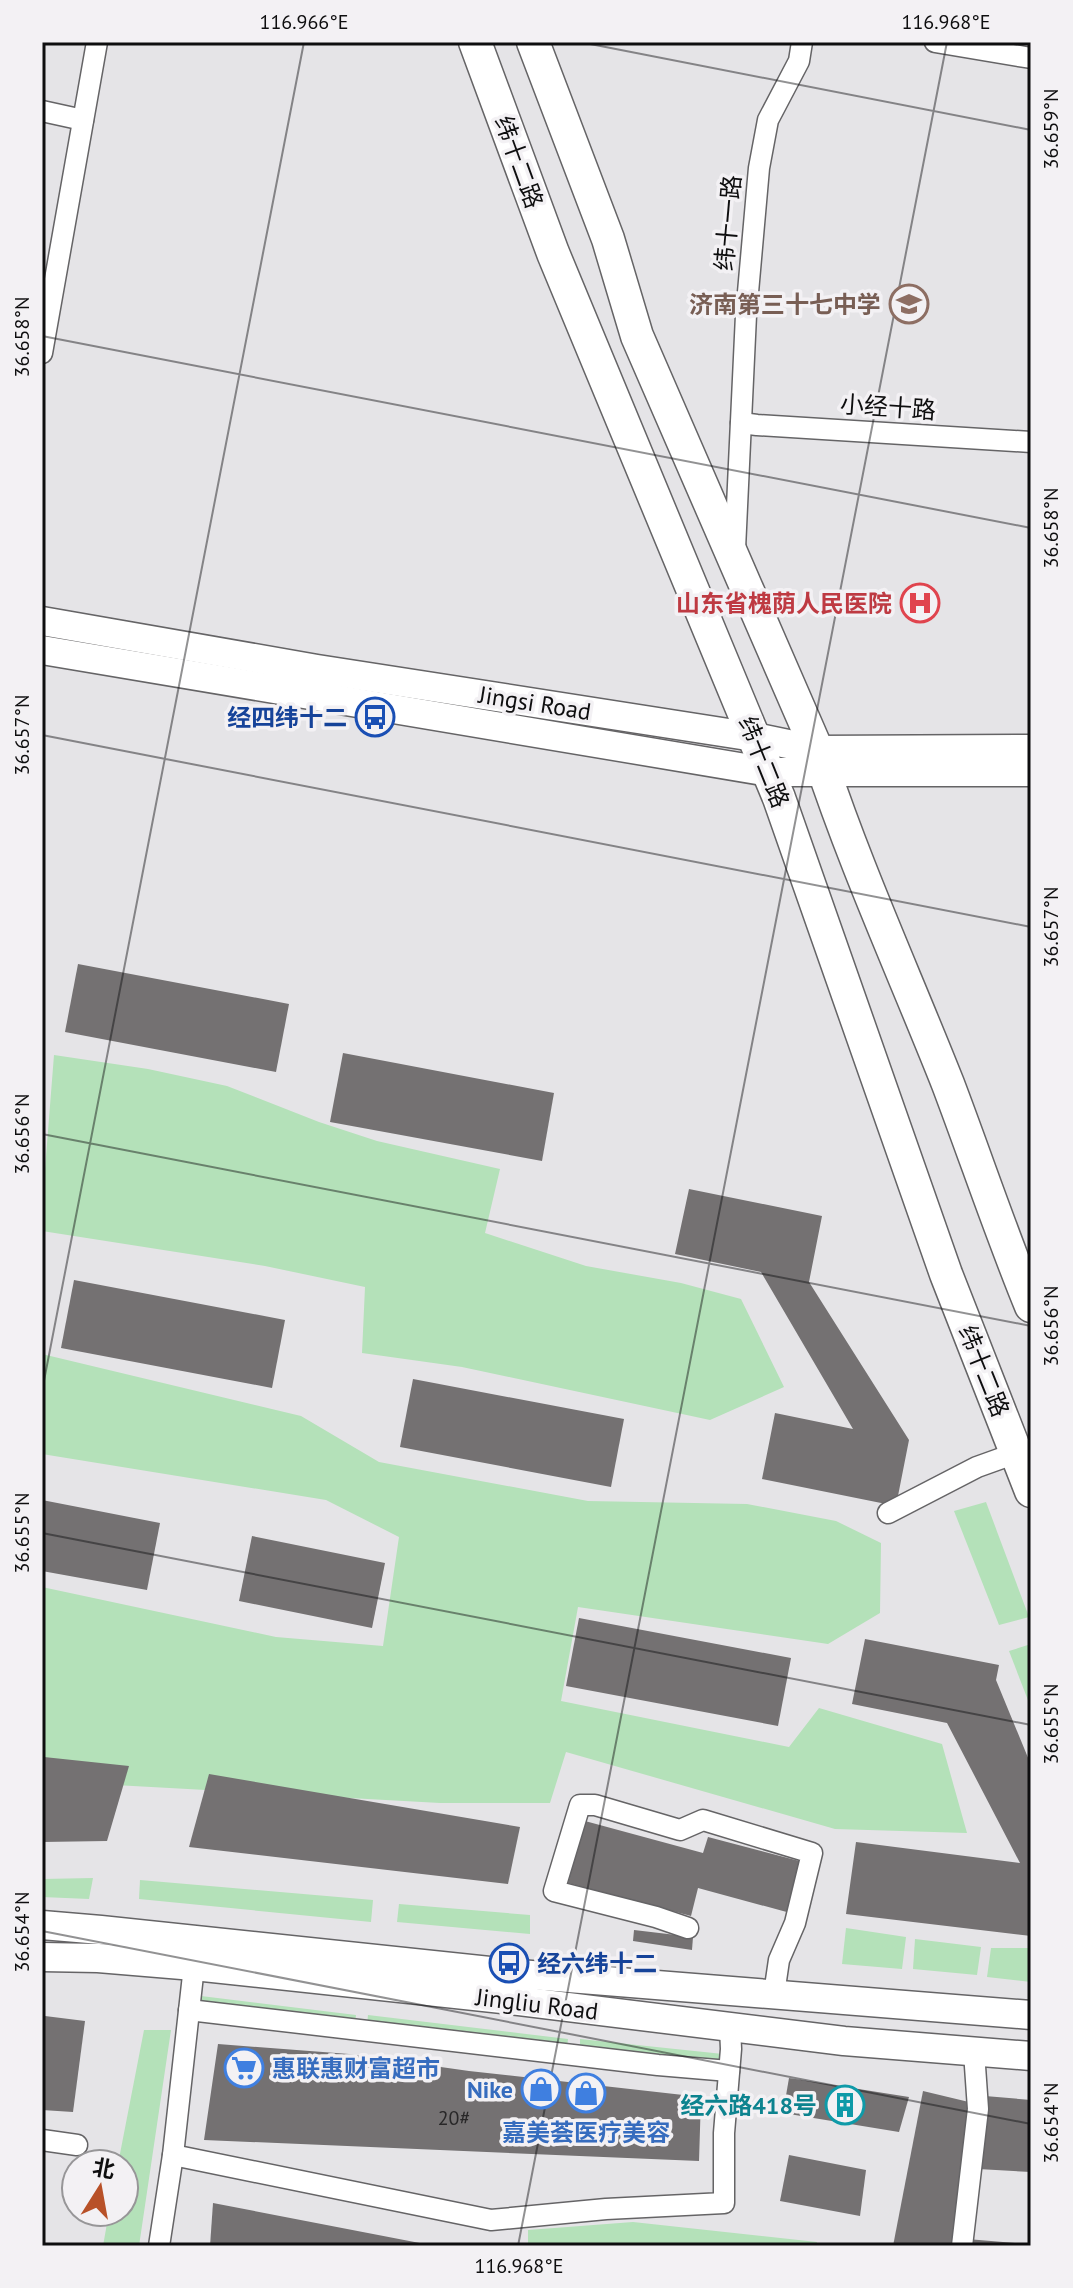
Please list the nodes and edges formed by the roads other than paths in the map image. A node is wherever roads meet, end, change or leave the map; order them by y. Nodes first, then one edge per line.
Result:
1 (97, 42) edge
2 (475, 42) edge
3 (533, 42) edge
4 (802, 42) edge
5 (935, 42) edge
6 (1031, 58) edge
7 (42, 111) edge
8 (83, 120) junction
9 (42, 353) edge
10 (741, 423) junction
11 (1031, 442) edge
12 (735, 561) junction
13 (42, 621) edge
14 (42, 650) edge
15 (754, 737) junction
16 (1031, 749) edge
17 (820, 762) junction
18 (769, 772) junction
19 (1031, 772) edge
20 (1031, 1306) edge
21 (1016, 1453) junction
22 (1031, 1491) edge
23 (888, 1513) dead end
24 (42, 1925) edge
25 (688, 1928) dead end
26 (42, 1957) edge
27 (194, 1966) junction
28 (774, 1994) junction
29 (189, 2010) junction
30 (1031, 2015) edge
31 (730, 2027) junction
32 (974, 2052) junction
33 (1031, 2056) edge
34 (729, 2071) junction
35 (42, 2140) edge
36 (77, 2145) dead end
37 (173, 2155) junction
38 (159, 2246) edge
39 (962, 2246) edge

1 - 8 street
2 - 15 main road, 纬十二路
3 - 12 main road
4 - 10 street, 纬十一路
5 - 6 street
7 - 8 street
8 - 9 street
10 - 11 street, 小经十路
10 - 12 street, 纬十一路
12 - 17 main road
13 - 15 main road, Jingsi Road
14 - 18 main road, Jingsi Road
15 - 17 main road, Jingsi Road
15 - 18 main road, 纬十二路
16 - 17 main road, Jingsi Road
17 - 18 main road, Jingsi Road
17 - 19 main road, Jingsi Road
17 - 20 main road
18 - 21 main road, 纬十二路
21 - 22 main road, 纬十二路
21 - 23 street
24 - 28 main road, Jingliu Road
25 - 28 street
26 - 27 main road, Jingliu Road
27 - 29 street
27 - 31 main road, Jingliu Road
28 - 30 main road, Jingliu Road
29 - 34 street
29 - 37 street
31 - 32 main road, Jingliu Road
31 - 34 street
32 - 33 main road, Jingliu Road
32 - 39 street
34 - 37 street
35 - 36 street
37 - 38 street

